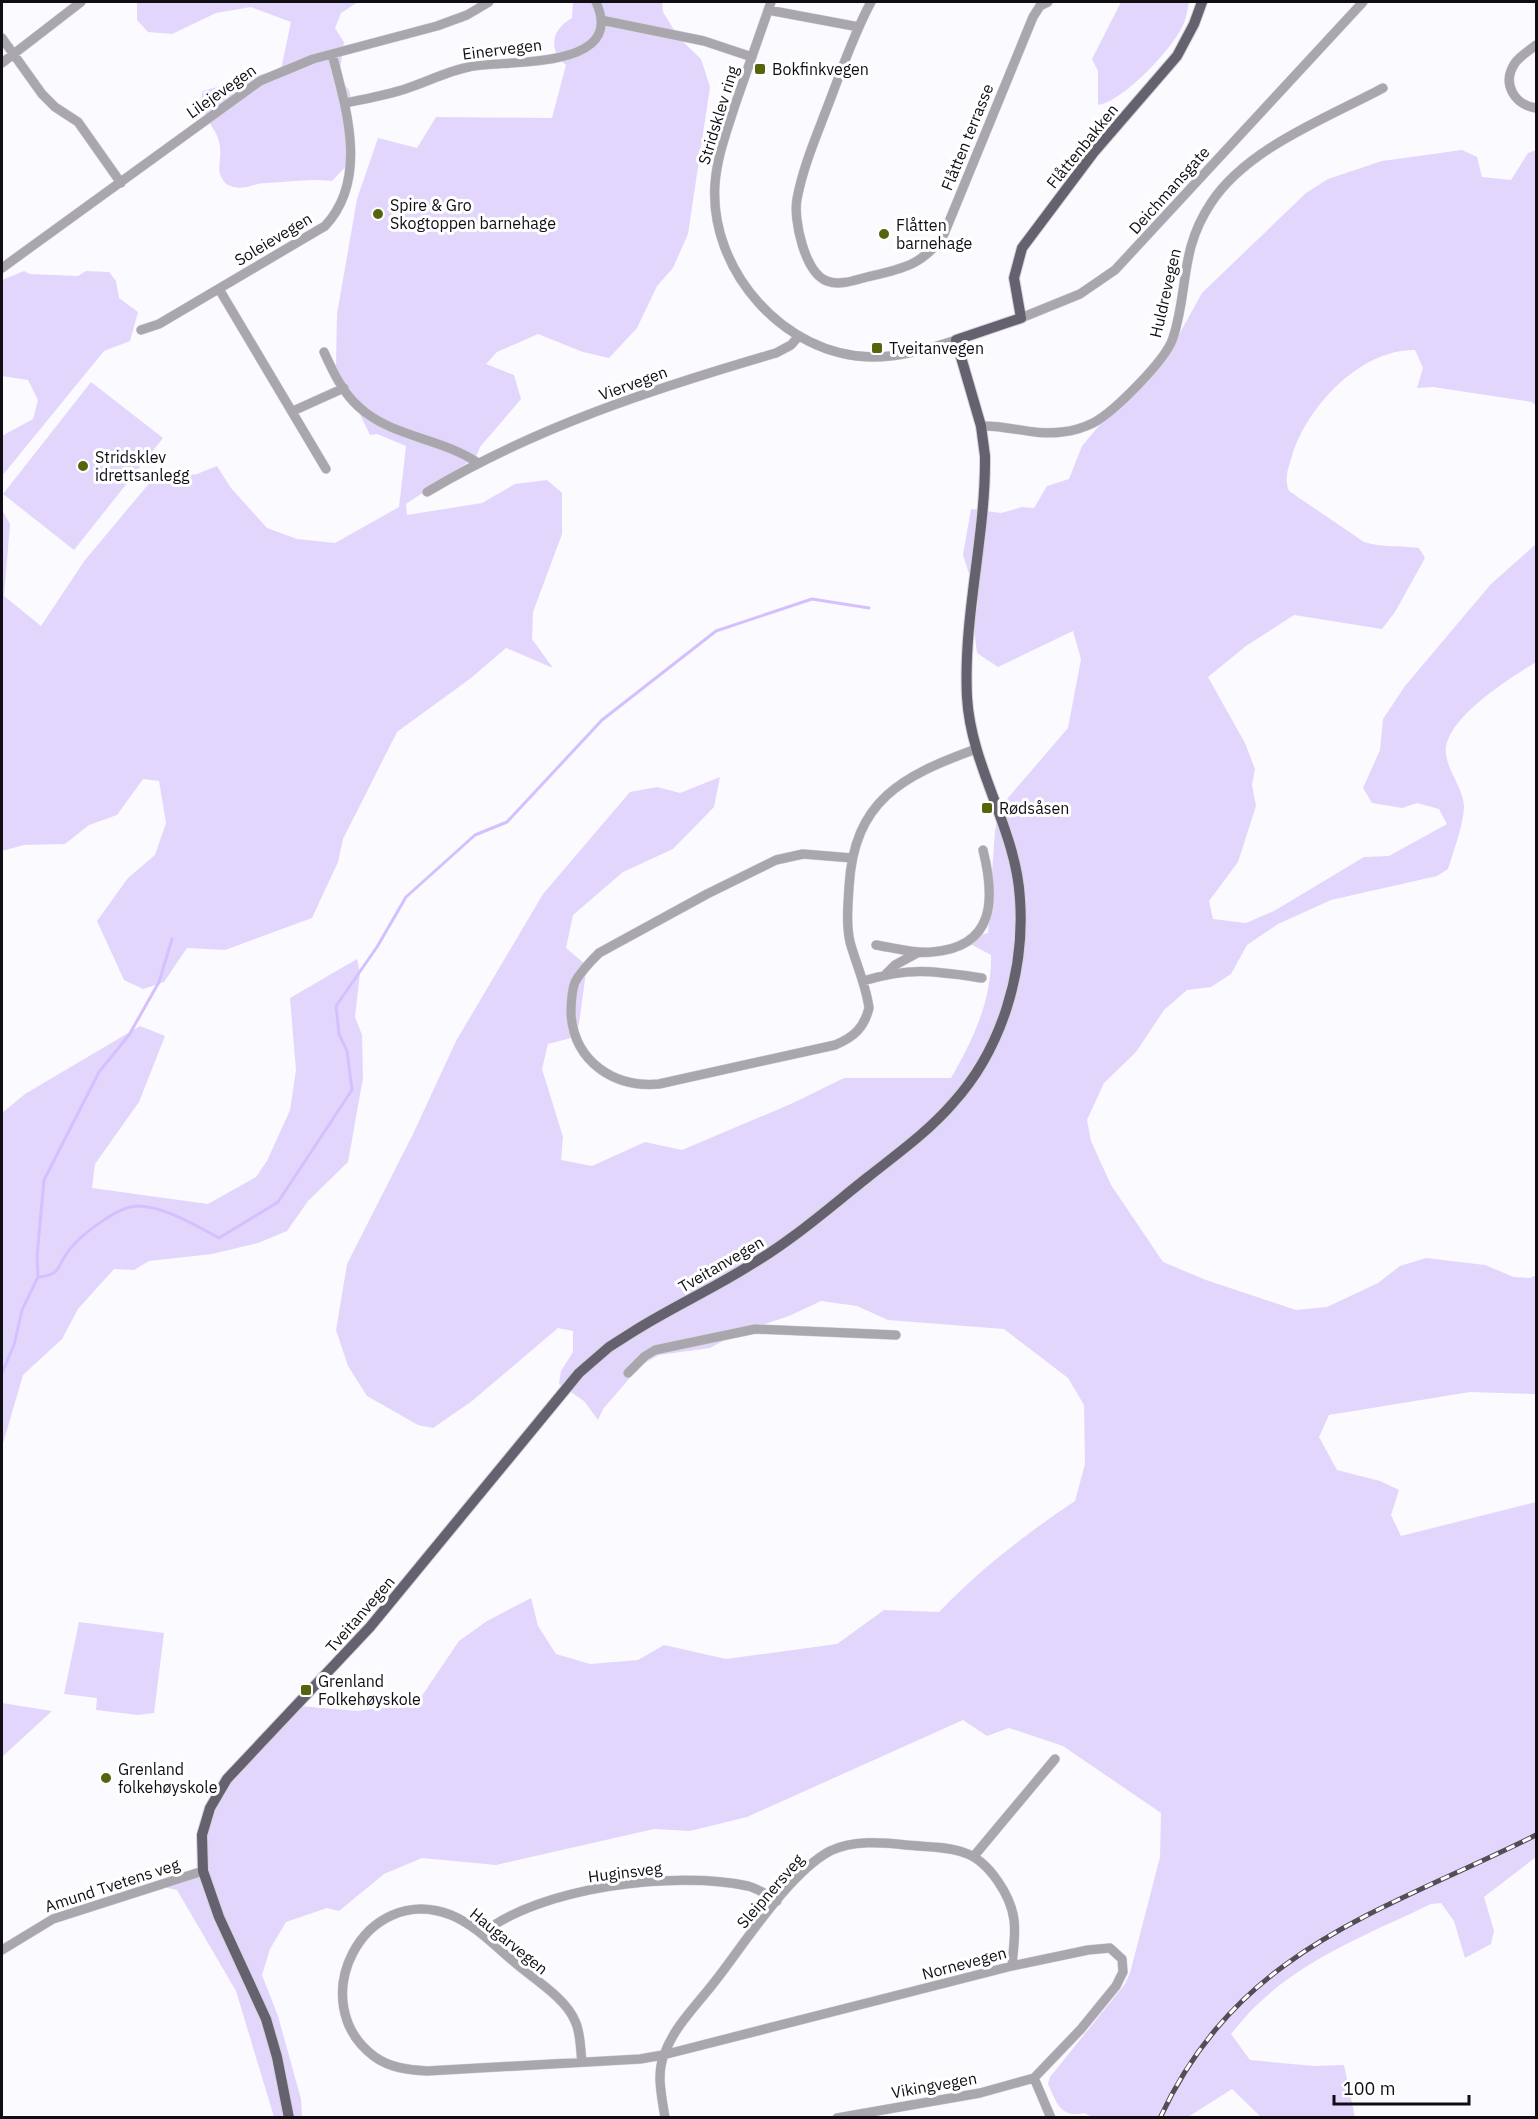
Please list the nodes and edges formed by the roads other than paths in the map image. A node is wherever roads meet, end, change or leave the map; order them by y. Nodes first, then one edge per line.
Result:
1 (81, 2) edge
2 (489, 2) edge
3 (596, 2) edge
4 (871, 2) edge
5 (1048, 2) edge
6 (1202, 2) edge
7 (1363, 2) edge
8 (770, 6) edge
9 (601, 20) junction
10 (859, 27) junction
11 (2, 38) edge
12 (1536, 45) edge
13 (332, 54) junction
14 (14, 55) junction
15 (752, 57) junction
16 (2, 63) edge
17 (1383, 88) dead end
18 (345, 102) junction
19 (1536, 108) edge
20 (121, 183) junction
21 (2, 268) edge
22 (219, 289) junction
23 (1021, 318) junction
24 (141, 330) dead end
25 (799, 336) junction
26 (956, 340) junction
27 (324, 352) dead end
28 (344, 388) junction
29 (293, 411) junction
30 (981, 426) junction
31 (477, 463) junction
32 (326, 469) dead end
33 (427, 492) dead end
34 (975, 748) junction
35 (983, 850) dead end
36 (852, 858) junction
37 (876, 945) dead end
38 (919, 952) junction
39 (886, 975) junction
40 (982, 978) dead end
41 (863, 981) junction
42 (896, 1335) dead end
43 (628, 1373) dead end
44 (1056, 1760) dead end
45 (974, 1856) junction
46 (203, 1871) junction
47 (777, 1901) junction
48 (482, 1934) junction
49 (2, 1950) edge
50 (1012, 1966) junction
51 (663, 2055) junction
52 (582, 2061) junction
53 (1035, 2078) junction
54 (290, 2118) edge
55 (665, 2118) edge
56 (837, 2118) edge
57 (1051, 2118) edge

1 - 14 street
2 - 13 street, Lilejevegen
3 - 9 street
4 - 10 street
5 - 10 street, Flåtten terrasse
6 - 23 main road, Flåttenbakken
7 - 23 street, Deichmansgate
8 - 10 street
8 - 15 street, Stridsklev ring
9 - 15 street
9 - 18 street, Einervegen
11 - 14 street
12 - 19 street
13 - 18 street, Soleievegen
13 - 20 street, Lilejevegen
14 - 16 street
14 - 20 street
15 - 25 street, Stridsklev ring
17 - 30 street, Huldrevegen
18 - 22 street, Soleievegen
20 - 21 street, Lilejevegen
22 - 24 street, Soleievegen
22 - 29 street
23 - 26 main road, Deichmansgate
25 - 26 street, Stridsklev ring
25 - 31 street, Viervegen
26 - 30 main road, Tveitanvegen
27 - 28 street
28 - 29 street
28 - 31 street
29 - 32 street
30 - 34 main road, Tveitanvegen
31 - 33 street, Viervegen
34 - 36 street
34 - 46 main road, Tveitanvegen
35 - 38 street
36 - 41 street
36 - 41 street
37 - 38 street
38 - 39 street
39 - 40 street
39 - 41 street
42 - 43 street
44 - 45 street
45 - 47 street, Sleipnersveg
45 - 50 street
46 - 49 street, Amund Tvetens veg
46 - 54 main road, Tveitanvegen
47 - 48 street, Huginsveg
47 - 51 street, Sleipnersveg
48 - 52 street, Haugarvegen
48 - 52 street, Haugarvegen
50 - 51 street, Nornevegen
50 - 53 street, Nornevegen
51 - 52 street, Haugarvegen
51 - 55 street
53 - 56 street, Vikingvegen
53 - 57 street

